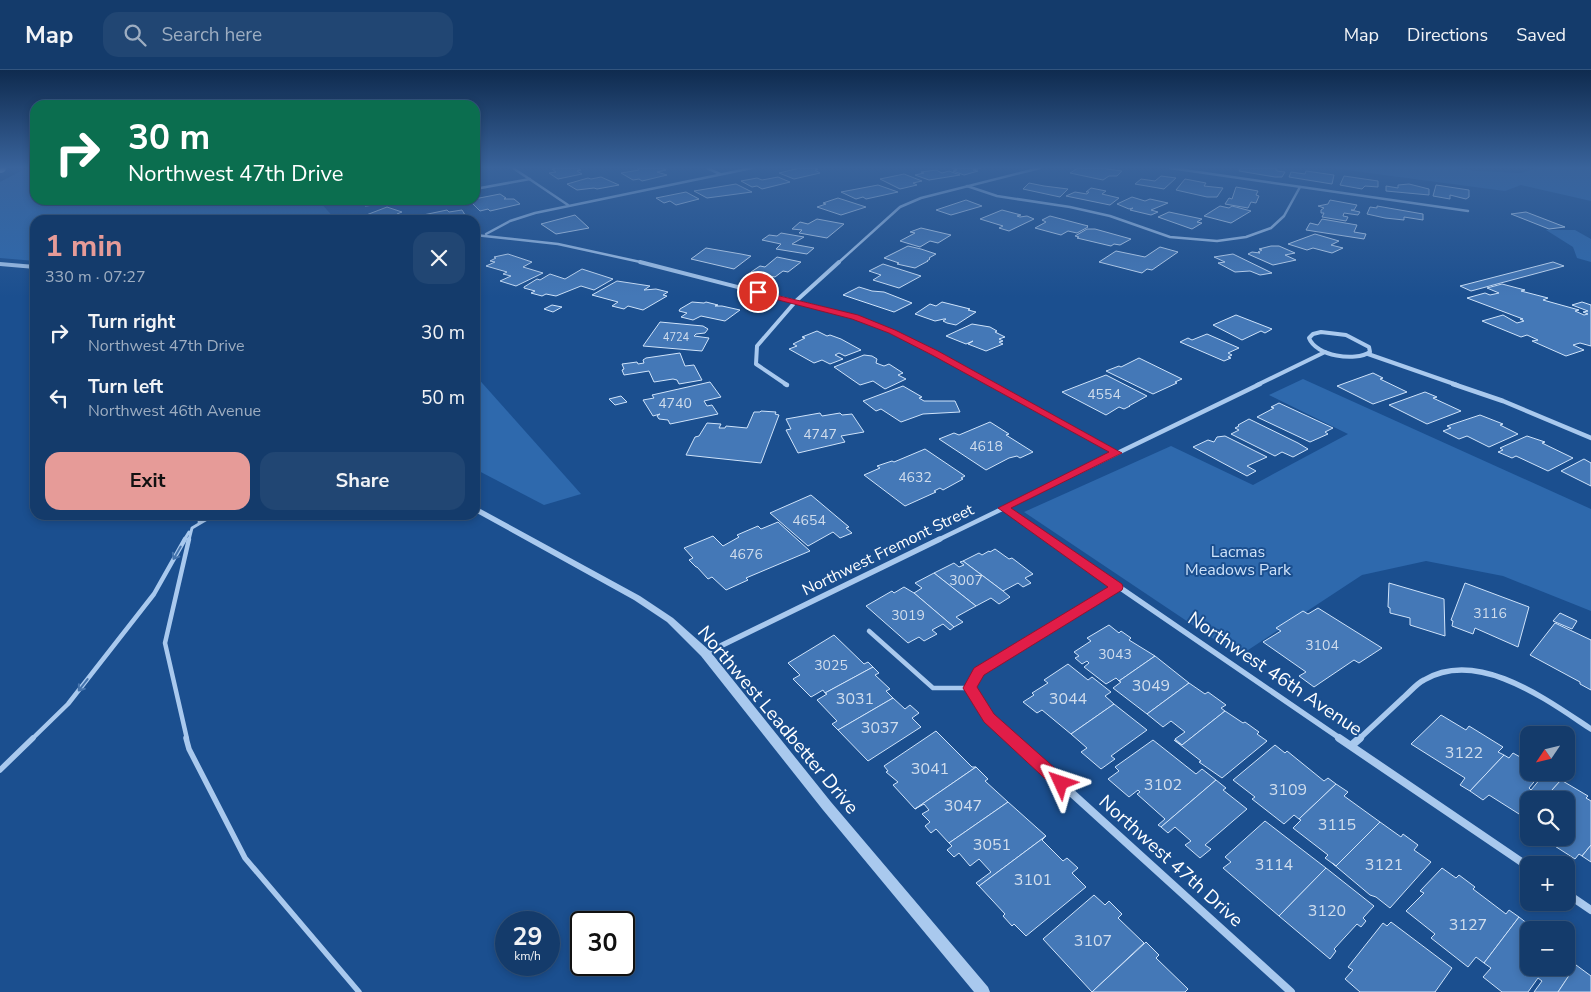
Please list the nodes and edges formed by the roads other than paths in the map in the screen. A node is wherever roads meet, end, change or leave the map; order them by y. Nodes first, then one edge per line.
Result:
1 (545, 211) edge
2 (896, 211) edge
3 (1092, 211) edge
4 (1286, 211) edge
5 (480, 235) edge
6 (485, 235) junction
7 (0, 264) edge
8 (30, 267) edge
9 (796, 301) junction
10 (1325, 352) junction
11 (1368, 354) junction
12 (787, 385) dead end
13 (1591, 438) edge
14 (1117, 453) junction
15 (1004, 508) junction
16 (480, 512) edge
17 (201, 520) edge
18 (206, 520) edge
19 (192, 528) junction
20 (1117, 587) junction
21 (869, 631) dead end
22 (705, 653) junction
23 (970, 688) junction
24 (1591, 729) edge
25 (1352, 745) junction
26 (0, 770) edge
27 (1520, 861) edge
28 (1575, 899) edge
29 (1591, 910) edge
30 (359, 992) edge
31 (983, 992) edge
32 (1291, 992) edge

1 - 6 street
2 - 9 street
3 - 4 street
5 - 6 street
6 - 9 street
7 - 8 street
9 - 12 street
9 - 14 street
10 - 11 street
10 - 11 street
10 - 14 street, Northwest Fremont Street
11 - 13 street
14 - 15 street, Northwest Fremont Street
15 - 20 street, Northwest 46th Avenue
15 - 22 street, Northwest Fremont Street
16 - 22 street, Northwest Leadbetter Drive
17 - 19 lane
18 - 19 lane
19 -> 26 lane
19 - 30 lane
20 - 23 street
20 - 25 street, Northwest 46th Avenue
21 - 23 lane
22 - 31 street, Northwest Leadbetter Drive
23 - 32 street, Northwest 47th Drive
24 - 25 street
25 - 27 street, Northwest 46th Avenue
28 - 29 street

